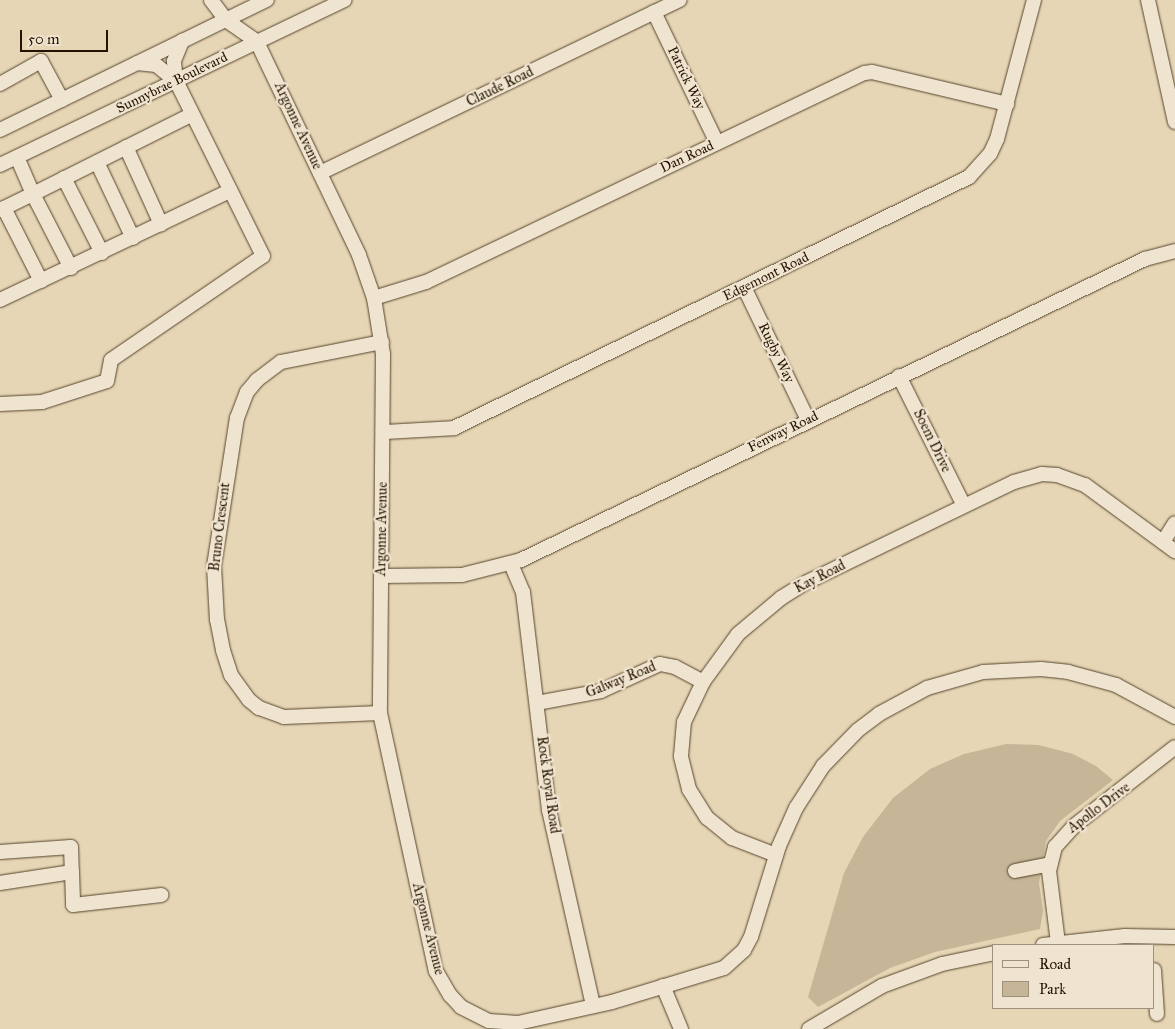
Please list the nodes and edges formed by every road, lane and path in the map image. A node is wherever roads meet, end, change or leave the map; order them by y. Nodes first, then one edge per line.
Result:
1 (211, 0) edge
2 (267, 0) edge
3 (345, 0) edge
4 (680, 0) edge
5 (1034, 0) edge
6 (1148, 0) edge
7 (654, 12) junction
8 (226, 20) junction
9 (182, 41) junction
10 (257, 42) junction
11 (137, 63) junction
12 (176, 81) junction
13 (0, 84) edge
14 (62, 100) junction
15 (1007, 104) junction
16 (191, 114) junction
17 (1175, 122) edge
18 (0, 130) edge
19 (717, 143) junction
20 (126, 147) junction
21 (16, 157) junction
22 (96, 162) junction
23 (0, 165) edge
24 (320, 174) junction
25 (64, 178) junction
26 (230, 191) junction
27 (33, 194) junction
28 (2, 209) edge
29 (162, 224) junction
30 (133, 238) junction
31 (1175, 251) edge
32 (102, 253) junction
33 (71, 268) junction
34 (41, 282) junction
35 (744, 287) junction
36 (374, 298) junction
37 (0, 300) edge
38 (382, 342) junction
39 (899, 376) junction
40 (0, 404) edge
41 (808, 420) junction
42 (383, 432) junction
43 (964, 506) junction
44 (1175, 523) edge
45 (1163, 542) junction
46 (1175, 551) edge
47 (511, 564) junction
48 (382, 576) junction
49 (702, 682) junction
50 (537, 703) junction
51 (380, 713) junction
52 (1175, 717) edge
53 (1175, 747) edge
54 (0, 852) edge
55 (776, 855) junction
56 (1050, 864) junction
57 (72, 872) junction
58 (1015, 872) dead end
59 (0, 882) edge
60 (161, 896) dead end
61 (1175, 937) edge
62 (1152, 941) edge
63 (1058, 943) junction
64 (1050, 944) edge
65 (992, 953) edge
66 (1155, 985) edge
67 (663, 986) junction
68 (594, 1006) junction
69 (1157, 1014) dead end
70 (681, 1029) edge
71 (808, 1029) edge

1 - 8 street, Argonne Avenue
2 - 8 street
3 - 10 street, Sunnybrae Boulevard
4 - 7 street, Claude Road
5 - 15 street, Edgemont Road
6 - 17 street
7 - 19 street, Patrick Way
7 - 24 street, Claude Road
8 - 9 street
8 - 10 street, Argonne Avenue
9 - 11 street
9 - 12 street
10 - 12 street, Sunnybrae Boulevard
10 - 24 street, Argonne Avenue
11 - 12 street
11 - 14 street
12 - 16 street
12 - 21 street, Sunnybrae Boulevard
13 - 14 street
14 - 18 street
15 - 19 street, Dan Road
15 - 35 street, Edgemont Road
16 - 20 street
16 - 26 street
19 - 36 street, Dan Road
20 - 22 street
20 - 29 street
21 - 23 street, Sunnybrae Boulevard
21 - 27 street
22 - 25 street
22 - 30 street
24 - 36 street, Argonne Avenue
25 - 27 street
25 - 32 street
26 - 29 street
26 - 40 street
27 - 28 street
27 - 33 street
28 - 34 street
29 - 30 street
30 - 32 street
31 - 39 street, Fenway Road
32 - 33 street
33 - 34 street
34 - 37 street
35 - 41 street, Rugby Way
35 - 42 street, Edgemont Road
36 - 38 street, Argonne Avenue
38 - 42 street, Argonne Avenue
38 - 51 street, Bruno Crescent
39 - 41 street, Fenway Road
39 - 43 street, Soem Drive
41 - 47 street, Fenway Road
42 - 48 street, Argonne Avenue
43 - 45 street, Kay Road
43 - 49 street, Kay Road
44 - 45 street
45 - 46 street, Kay Road
47 - 48 street, Fenway Road
47 - 50 street, Rock Royal Road
48 - 51 street, Argonne Avenue
49 - 50 street, Galway Road
49 - 55 street, Kay Road
50 - 68 street, Rock Royal Road
51 - 68 street, Argonne Avenue
52 - 55 street, Argonne Avenue
53 - 56 street, Apollo Drive
54 - 57 street
55 - 67 street, Argonne Avenue
56 - 58 street
56 - 63 street, Apollo Drive
57 - 59 street
57 - 60 street
61 - 62 street
62 - 63 street
63 - 64 street
65 - 71 street
66 - 69 street
67 - 68 street, Argonne Avenue
67 - 70 street

